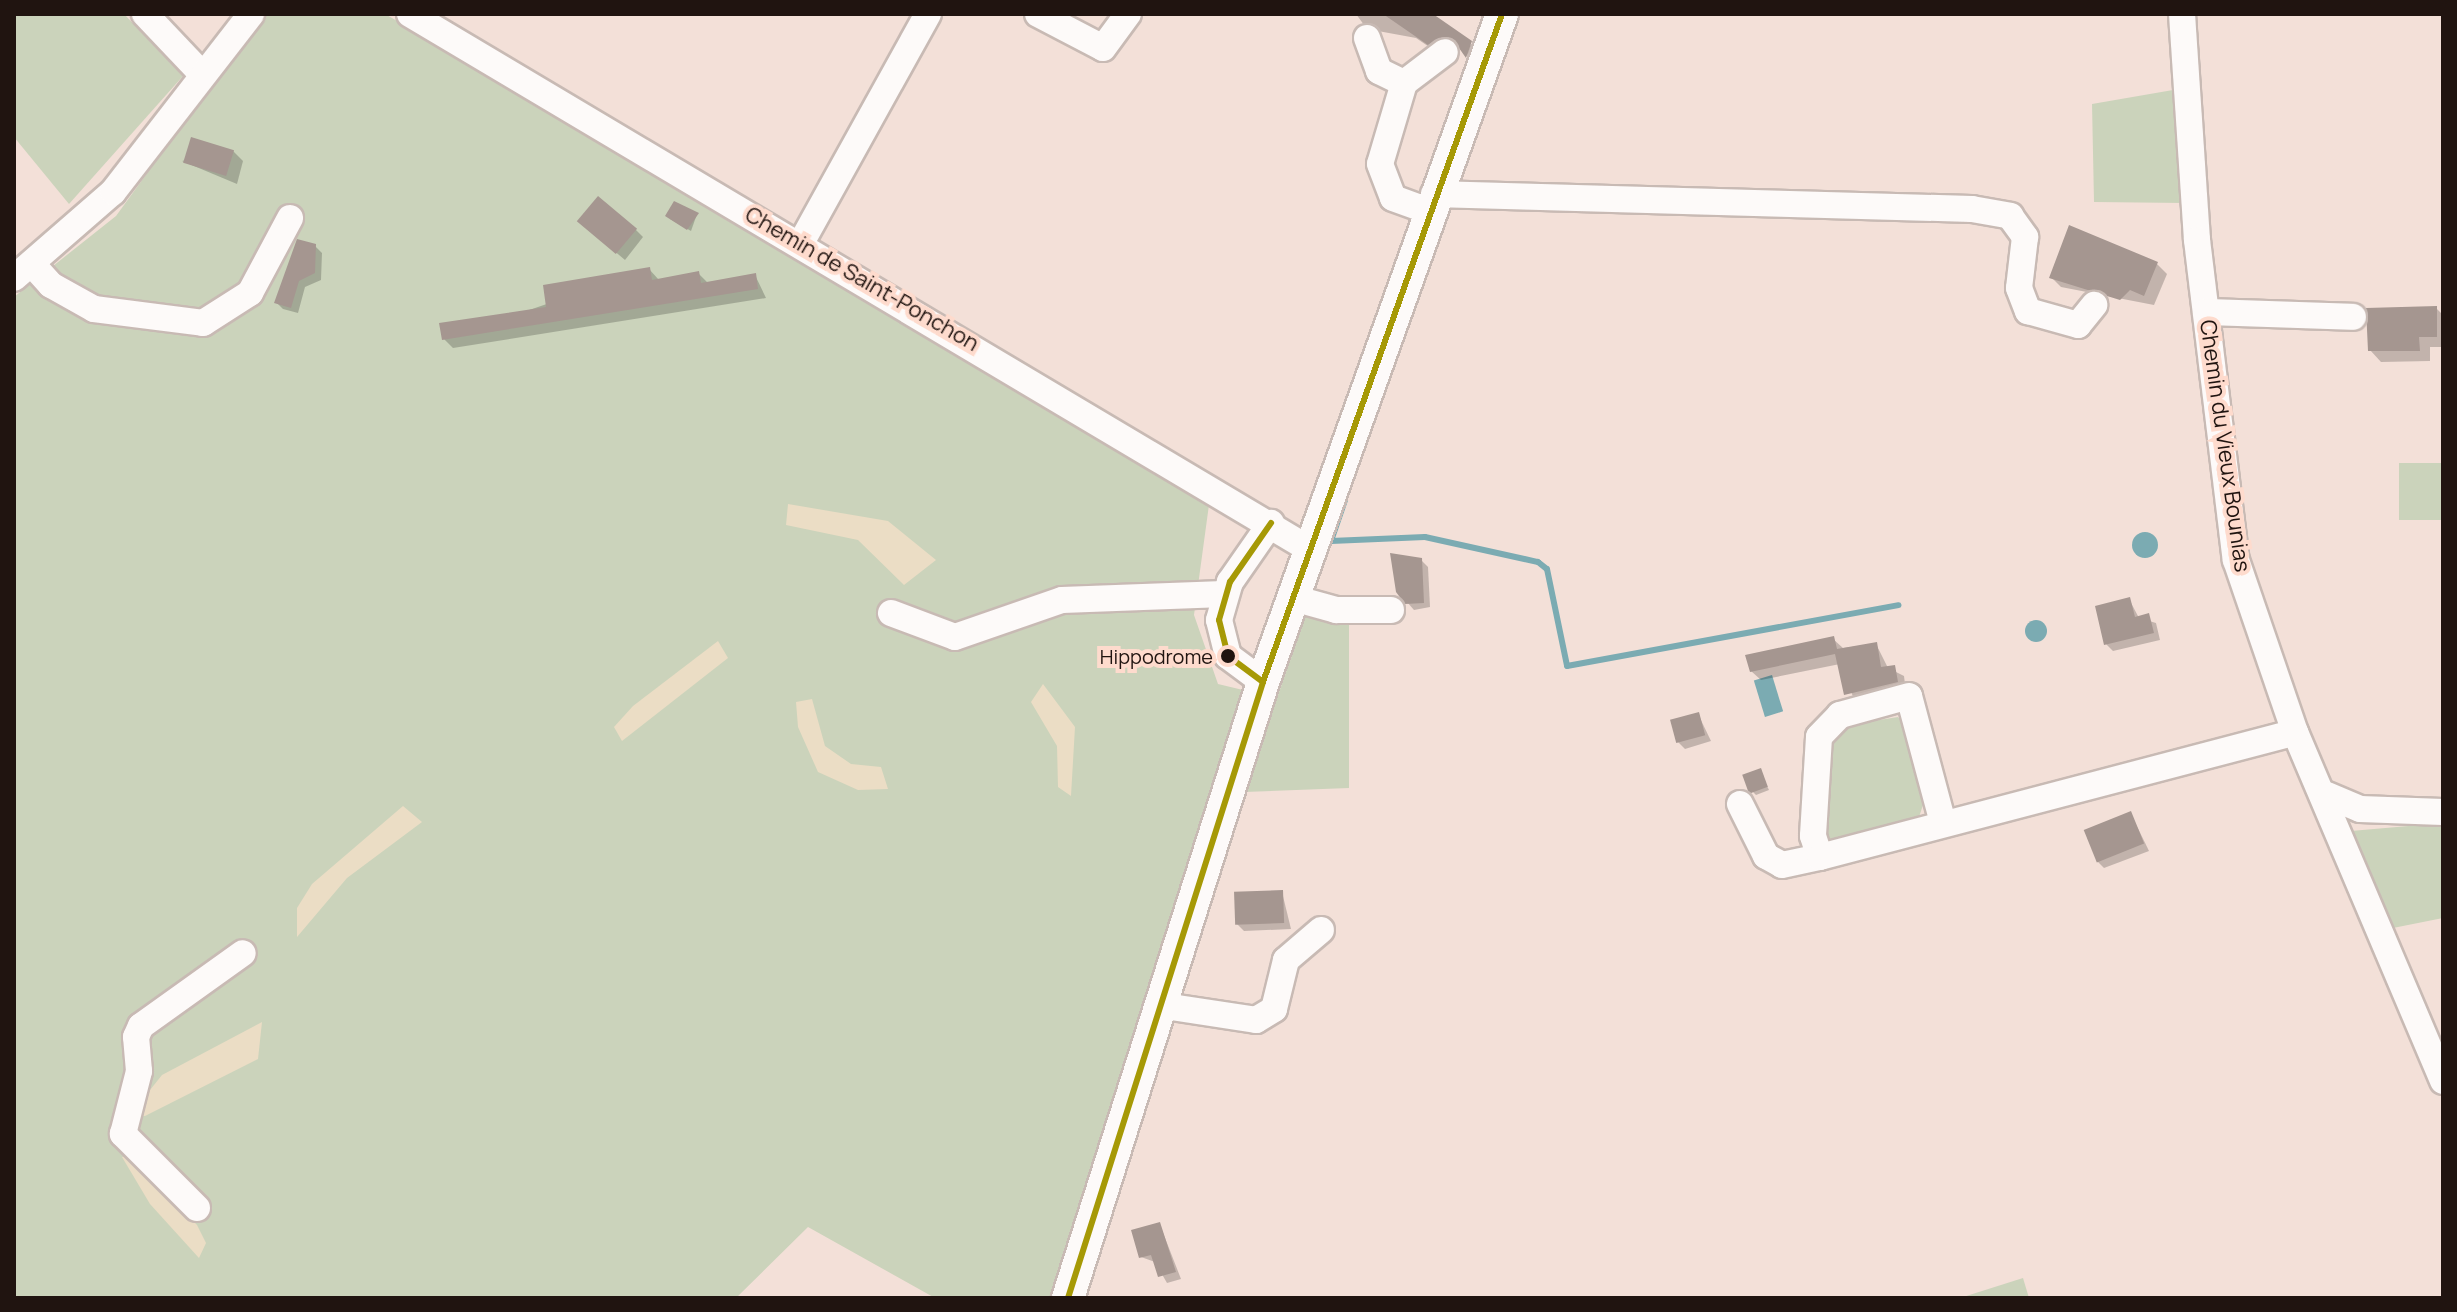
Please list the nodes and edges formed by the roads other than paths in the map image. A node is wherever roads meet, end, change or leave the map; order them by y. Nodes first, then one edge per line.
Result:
1 (145, 14) edge
2 (251, 14) edge
3 (410, 14) edge
4 (928, 14) edge
5 (1038, 14) edge
6 (1128, 14) edge
7 (1502, 14) edge
8 (2182, 14) edge
9 (1367, 38) dead end
10 (1445, 52) dead end
11 (202, 74) junction
12 (1404, 83) junction
13 (1431, 202) junction
14 (290, 218) dead end
15 (801, 243) junction
16 (23, 271) edge
17 (2094, 305) dead end
18 (2206, 312) junction
19 (2353, 317) dead end
20 (1271, 523) junction
21 (1311, 550) junction
22 (1224, 594) junction
23 (1293, 598) junction
24 (1391, 610) dead end
25 (891, 613) dead end
26 (1263, 682) junction
27 (2295, 732) junction
28 (2327, 795) junction
29 (1740, 804) dead end
30 (2443, 812) edge
31 (1943, 823) junction
32 (1820, 857) junction
33 (1321, 930) dead end
34 (243, 953) dead end
35 (1158, 1005) junction
36 (2443, 1081) edge
37 (197, 1208) dead end
38 (1068, 1298) edge

1 - 11 street
2 - 11 street
3 - 15 street, Chemin de Saint-Ponchon
4 - 15 street
5 - 6 street
7 - 13 main road
8 - 18 street, Chemin du Vieux Bounias
9 - 12 street
10 - 12 street
11 - 16 street
12 - 13 street
13 - 17 street
13 - 21 main road
14 - 16 street
15 - 20 street, Chemin de Saint-Ponchon
18 - 19 street
18 - 27 street, Chemin du Vieux Bounias
20 - 21 street, Chemin de Saint-Ponchon
20 - 22 street
21 - 23 main road
22 - 25 street
22 - 26 street
23 - 24 street
23 - 26 main road
26 - 35 main road
27 - 28 street, Chemin du Vieux Bounias
27 - 31 street
28 - 30 street
28 - 36 street, Chemin du Vieux Bounias
29 - 32 street
31 - 32 street
31 - 32 street
33 - 35 street
34 - 37 street
35 - 38 main road

